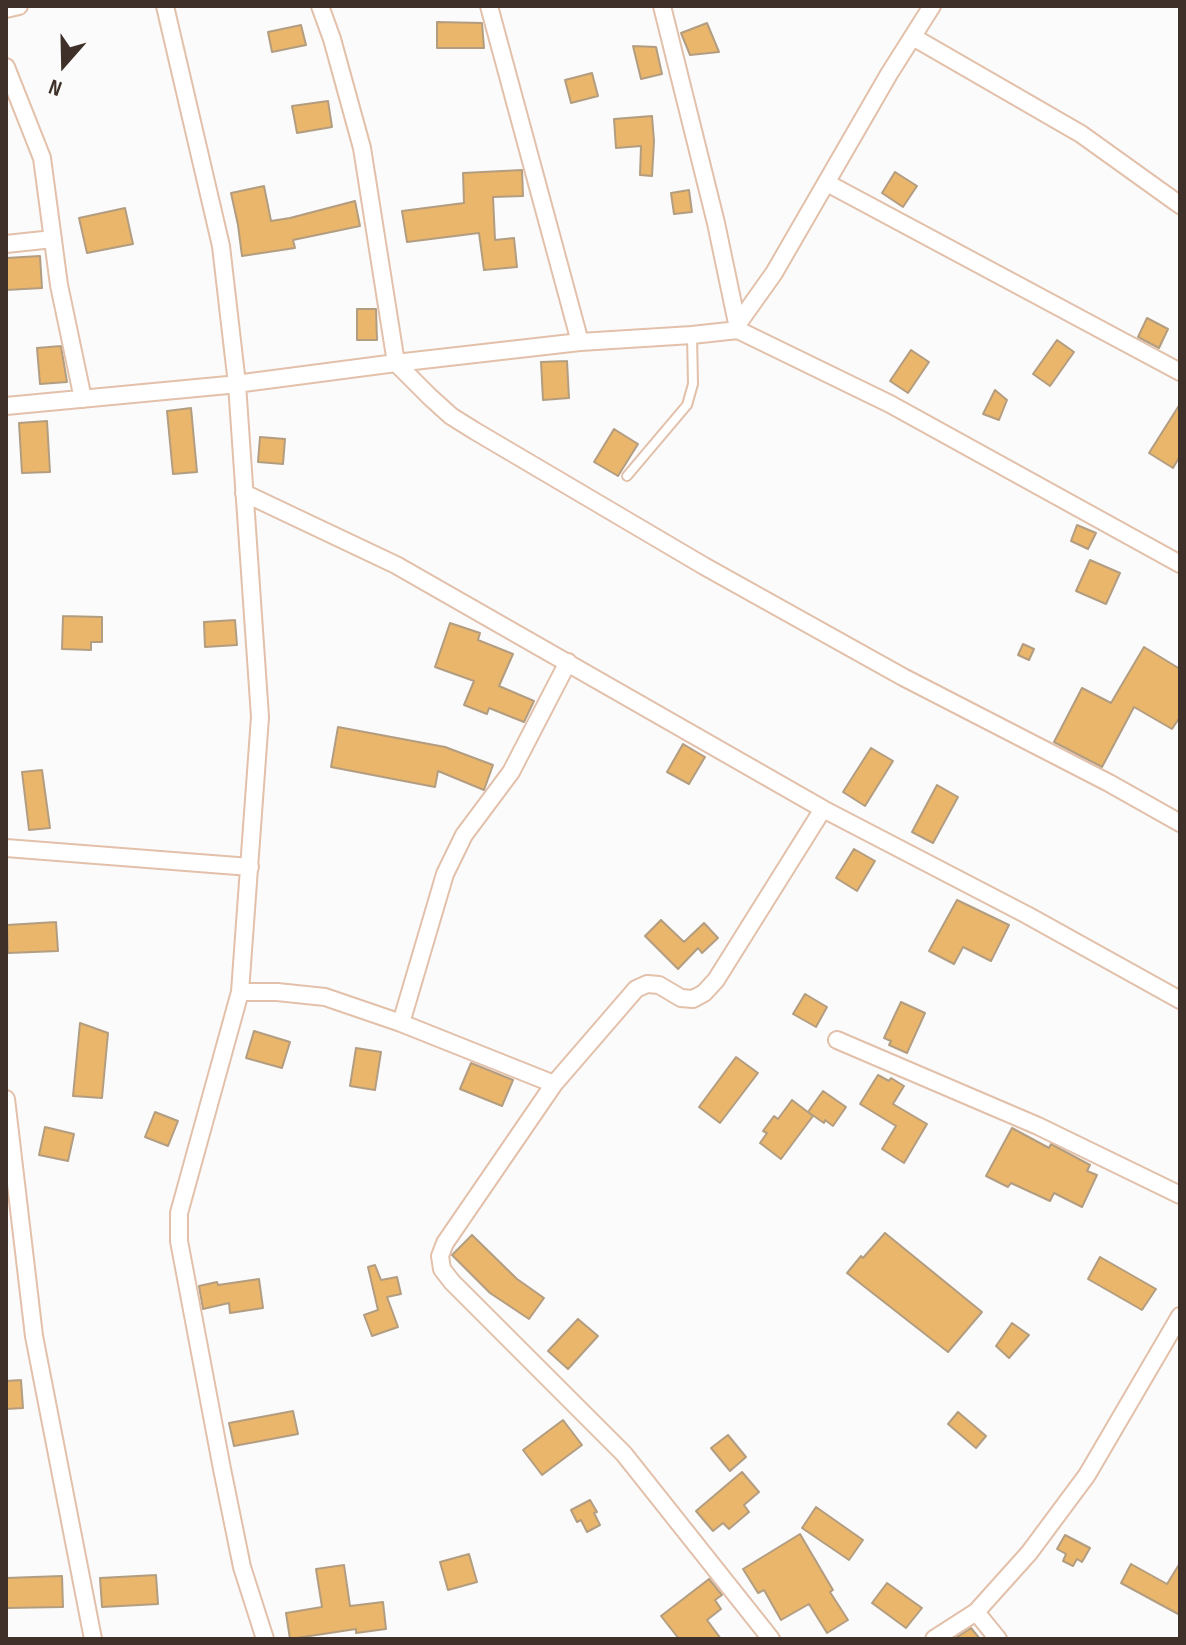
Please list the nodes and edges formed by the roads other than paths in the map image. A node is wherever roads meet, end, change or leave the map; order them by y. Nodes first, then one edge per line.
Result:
1 (19, 6) edge
2 (165, 6) edge
3 (320, 6) edge
4 (489, 6) edge
5 (662, 6) edge
6 (932, 6) edge
7 (6, 9) edge
8 (913, 37) junction
9 (6, 67) edge
10 (827, 183) junction
11 (1180, 205) edge
12 (53, 239) junction
13 (6, 244) edge
14 (738, 327) junction
15 (692, 335) junction
16 (580, 342) junction
17 (396, 363) junction
18 (1180, 372) edge
19 (237, 384) junction
20 (83, 399) junction
21 (6, 406) edge
22 (627, 476) dead end
23 (244, 493) junction
24 (1180, 564) edge
25 (568, 662) junction
26 (823, 809) junction
27 (1180, 823) edge
28 (6, 848) edge
29 (250, 867) junction
30 (240, 992) junction
31 (1180, 1000) edge
32 (401, 1023) junction
33 (837, 1040) dead end
34 (554, 1084) junction
35 (6, 1099) edge
36 (1180, 1195) edge
37 (1180, 1316) edge
38 (976, 1612) junction
39 (93, 1639) edge
40 (265, 1639) edge
41 (771, 1639) edge
42 (934, 1639) edge
43 (998, 1639) edge

1 - 7 street
2 - 19 street
3 - 17 street
4 - 16 street
5 - 14 street
6 - 8 street
8 - 10 street
8 - 11 street
9 - 12 street
10 - 14 street
10 - 18 street
12 - 13 street
12 - 20 street
14 - 15 street
14 - 24 street
15 - 16 street
15 - 22 lane
16 - 17 street
17 - 19 street
17 - 27 street
19 - 20 street
19 - 23 street
20 - 21 street
23 - 25 street
23 - 29 street
25 - 26 street
25 - 32 street
26 - 31 street
26 - 34 street
28 - 29 street
29 - 30 street
30 - 32 street
30 - 40 street
32 - 34 street
33 - 36 street
34 - 41 street
35 - 39 street
37 - 38 street
38 - 42 street
38 - 43 street

